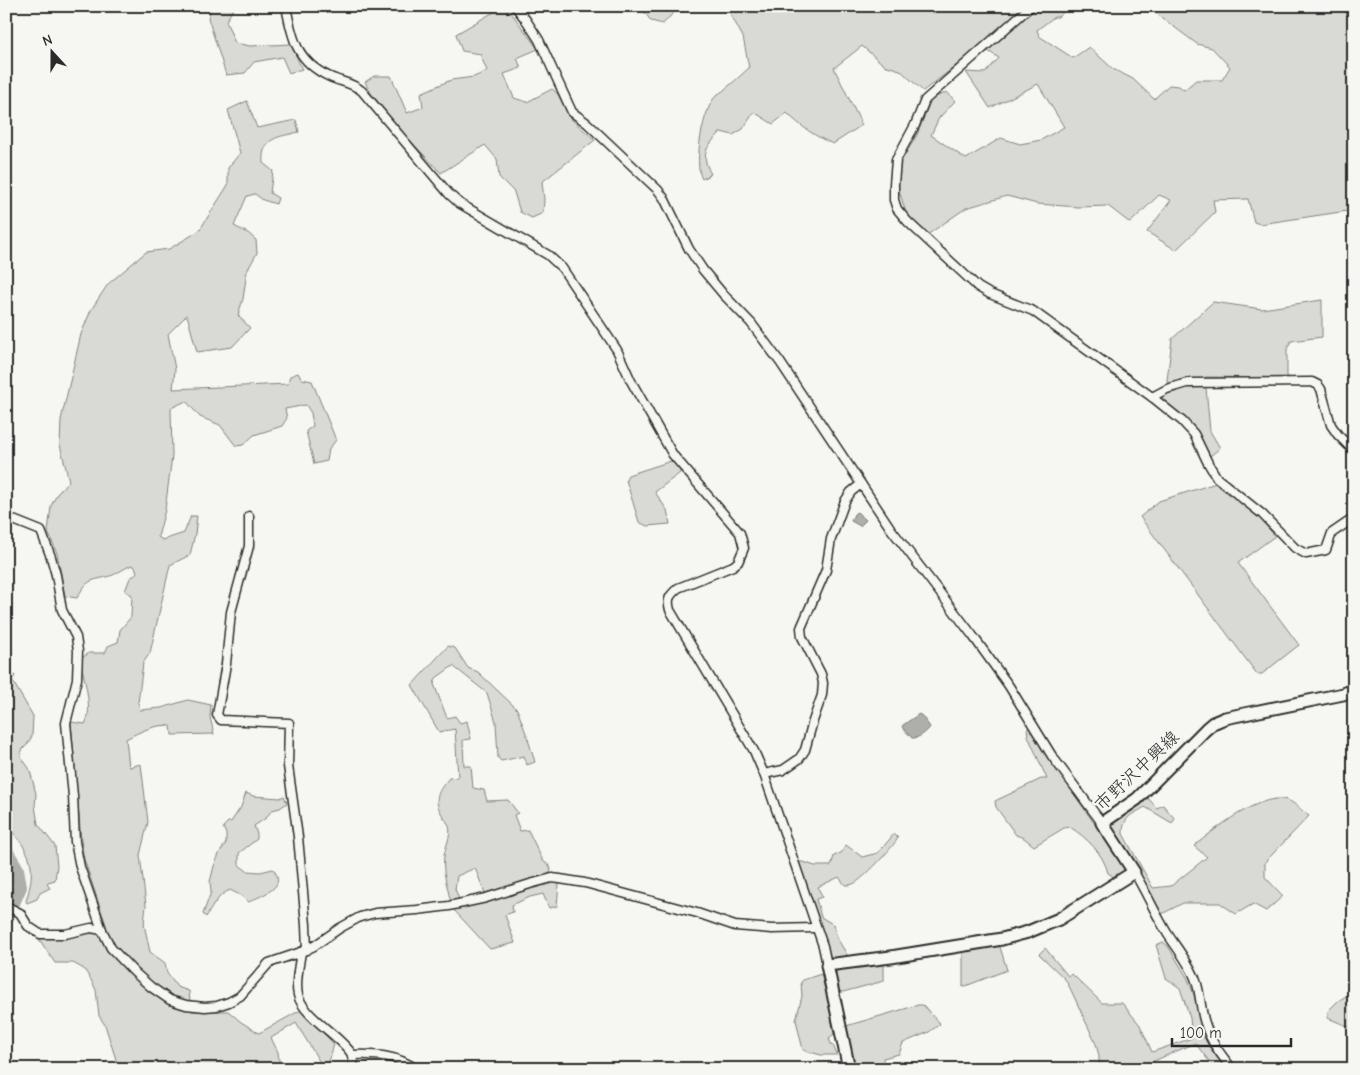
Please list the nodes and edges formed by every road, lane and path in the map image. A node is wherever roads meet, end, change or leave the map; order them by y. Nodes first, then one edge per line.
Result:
1 (286, 6) edge
2 (515, 6) edge
3 (1031, 6) edge
4 (1152, 397) junction
5 (1354, 451) edge
6 (861, 484) junction
7 (249, 516) dead end
8 (6, 517) edge
9 (1354, 518) edge
10 (1354, 690) edge
11 (764, 774) junction
12 (1102, 823) junction
13 (1134, 872) junction
14 (6, 906) edge
15 (815, 928) junction
16 (102, 930) junction
17 (304, 951) junction
18 (827, 965) junction
19 (352, 1055) junction
20 (354, 1069) edge
21 (416, 1069) edge
22 (849, 1069) edge
23 (1232, 1069) edge

1 - 11 street
2 - 6 street
3 - 4 street
4 - 5 street
4 - 9 street
6 - 11 street
6 - 12 street
7 - 17 street
8 - 16 street
10 - 12 main road, 市野沢中興線
11 - 15 street
12 - 13 main road, 市野沢中興線
13 - 18 main road
13 - 23 street
14 - 16 street
15 - 17 street
15 - 18 street
16 - 17 street
17 - 19 street
18 - 22 main road
19 - 20 street
19 - 21 street

